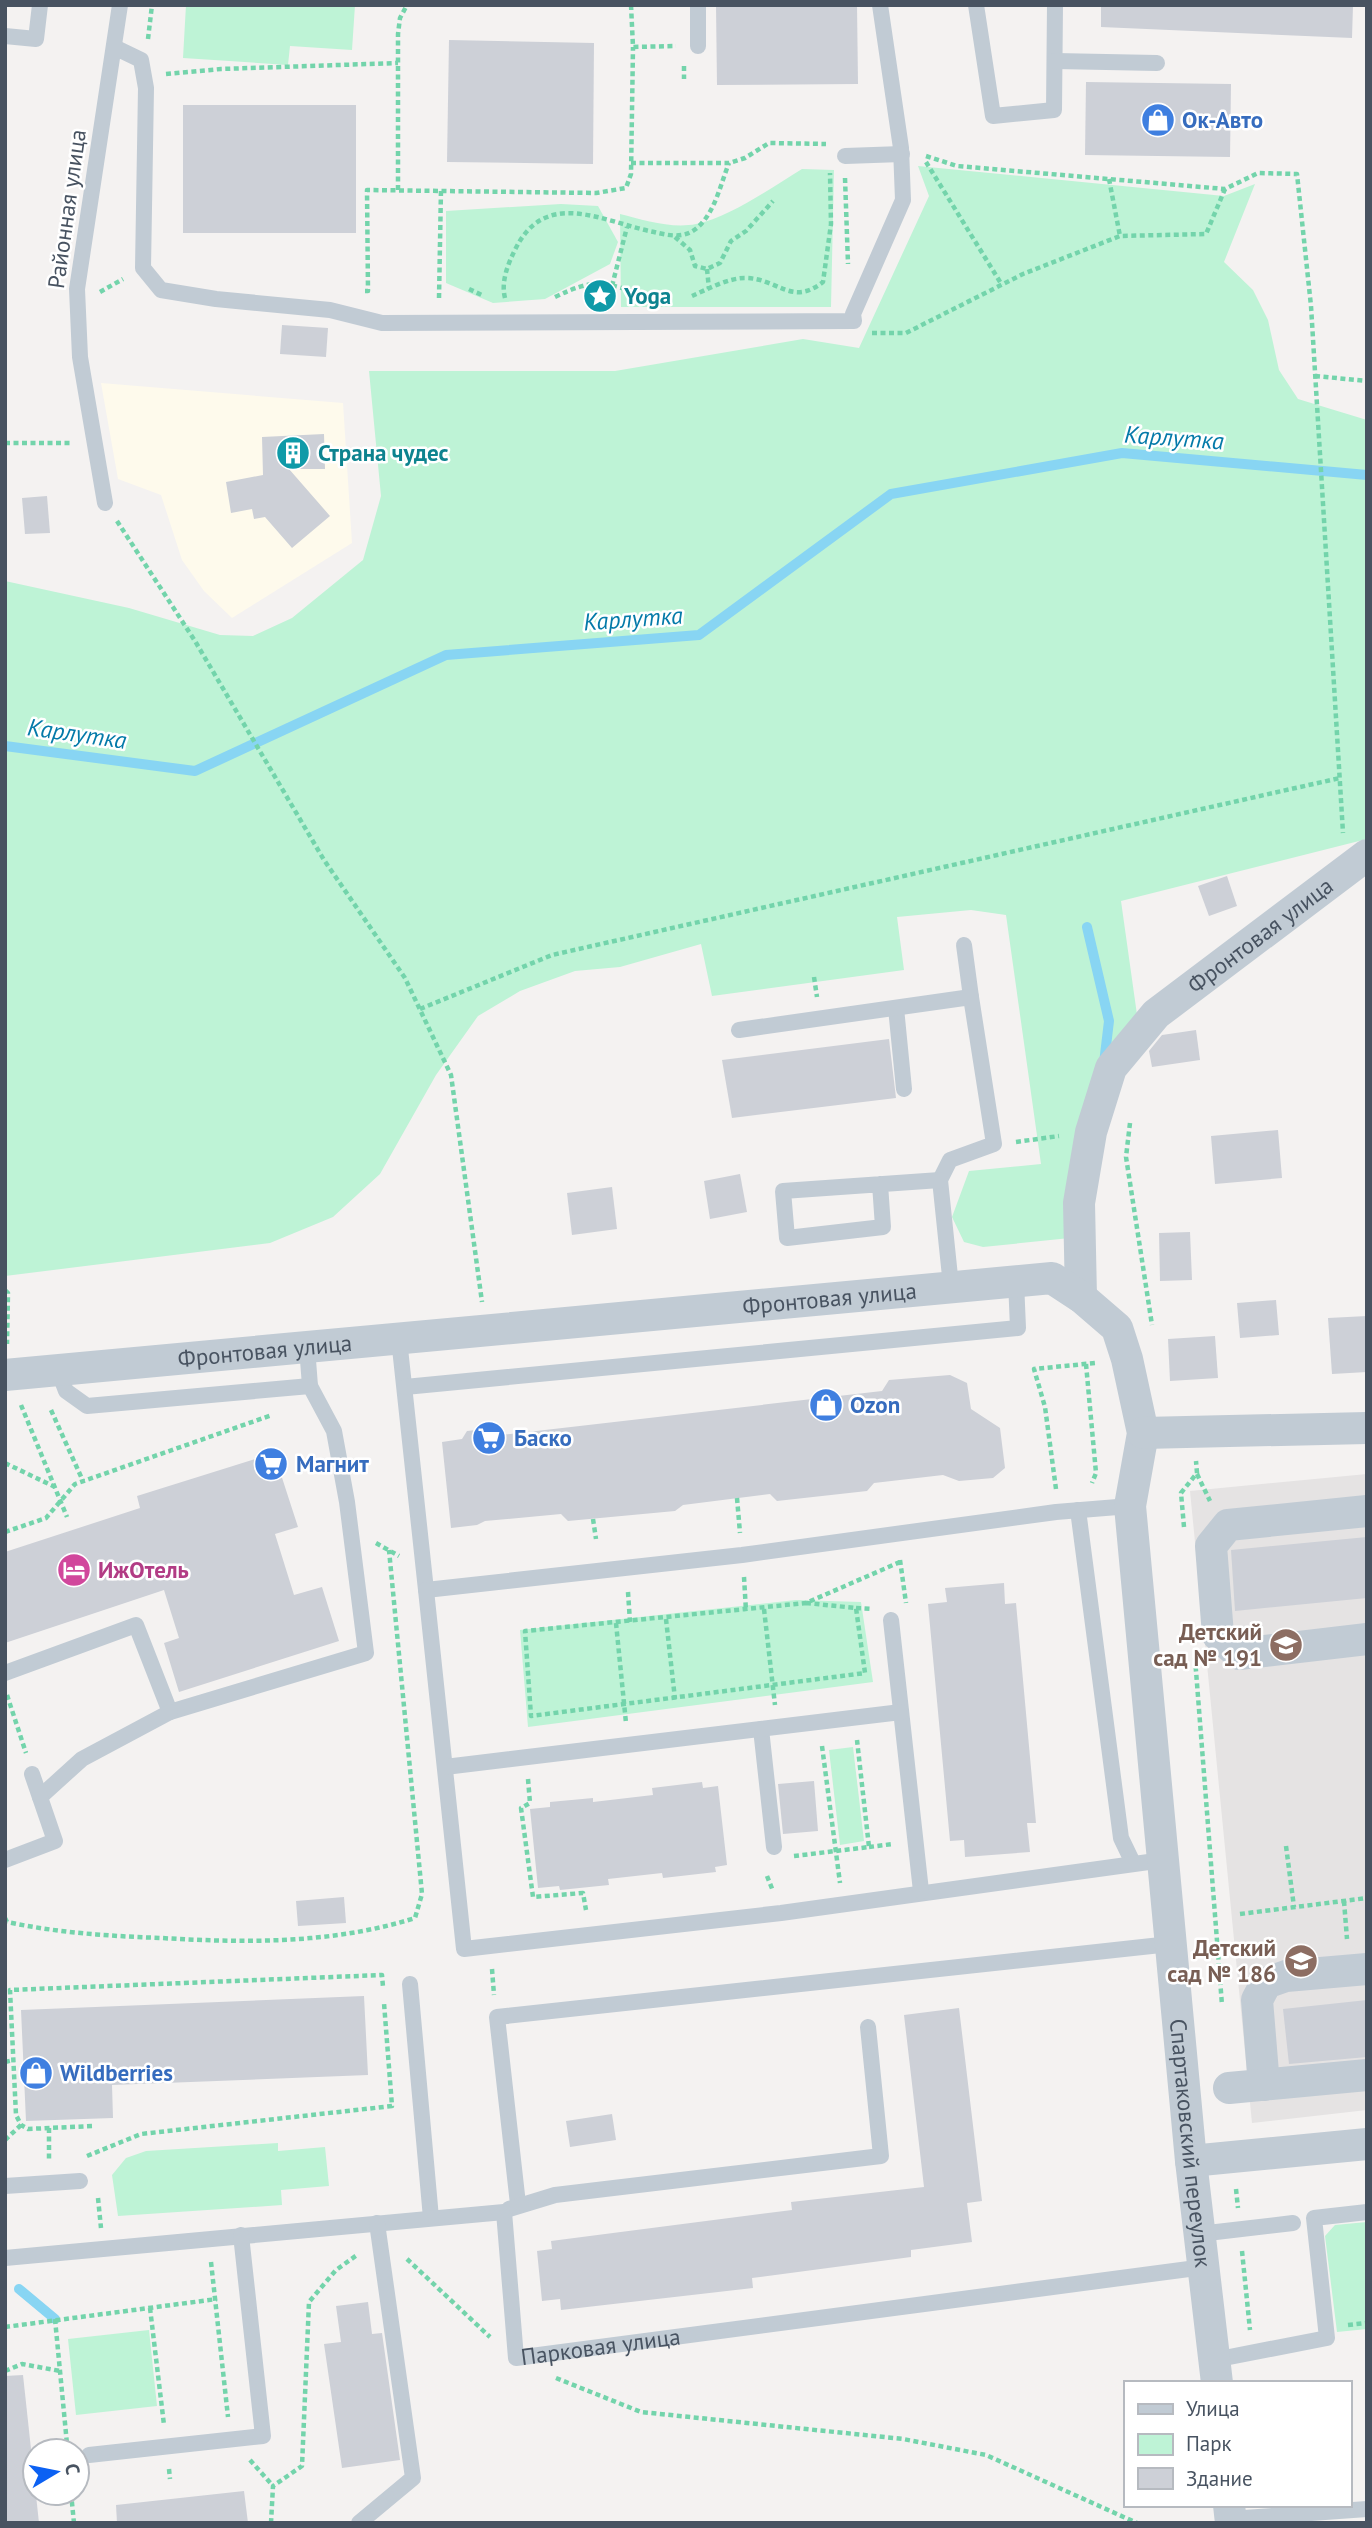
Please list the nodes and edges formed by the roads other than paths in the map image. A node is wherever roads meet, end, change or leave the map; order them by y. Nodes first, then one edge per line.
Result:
1 (40, 5) edge
2 (120, 5) edge
3 (698, 5) edge
4 (880, 5) edge
5 (976, 5) edge
6 (1055, 5) edge
7 (5, 36) edge
8 (691, 46) road end
9 (114, 47) junction
10 (1055, 61) junction
11 (1157, 63) dead end
12 (902, 154) junction
13 (839, 157) road end
14 (105, 503) road end
15 (1355, 846) edge
16 (964, 945) dead end
17 (971, 998) junction
18 (896, 1008) junction
19 (739, 1030) dead end
20 (904, 1089) dead end
21 (940, 1180) junction
22 (880, 1184) junction
23 (1016, 1281) junction
24 (951, 1286) junction
25 (1081, 1297) junction
26 (399, 1339) junction
27 (307, 1348) junction
28 (58, 1370) junction
29 (5, 1375) edge
30 (310, 1386) junction
31 (405, 1387) junction
32 (1367, 1428) edge
33 (1143, 1433) junction
34 (1130, 1506) junction
35 (1078, 1510) junction
36 (1367, 1511) edge
37 (426, 1590) junction
38 (891, 1620) dead end
39 (1367, 1639) edge
40 (5, 1673) edge
41 (170, 1712) junction
42 (901, 1712) junction
43 (761, 1728) junction
44 (444, 1768) junction
45 (32, 1774) dead end
46 (40, 1797) junction
47 (781, 1852) road end
48 (5, 1860) edge
49 (1148, 1862) junction
50 (921, 1891) junction
51 (1170, 1944) junction
52 (1367, 1969) edge
53 (410, 1984) dead end
54 (867, 2027) dead end
55 (1367, 2075) edge
56 (1264, 2085) junction
57 (1229, 2088) dead end
58 (1367, 2144) edge
59 (1191, 2161) junction
60 (80, 2181) dead end
61 (5, 2186) edge
62 (511, 2208) junction
63 (1367, 2212) edge
64 (431, 2218) junction
65 (1293, 2223) dead end
66 (379, 2231) junction
67 (1199, 2234) junction
68 (242, 2235) junction
69 (5, 2258) edge
70 (1203, 2267) junction
71 (1216, 2371) edge
72 (91, 2455) edge
73 (1367, 2509) edge
74 (1230, 2516) edge
75 (359, 2523) edge

1 - 7 lane
2 - 9 lane, Районная улица
3 - 8 lane
4 - 12 lane
5 - 10 lane
6 - 10 lane
9 - 12 lane
9 - 14 lane, Районная улица
10 - 11 lane
12 - 13 lane
15 - 25 street, Фронтовая улица
16 - 17 lane
17 - 18 lane
17 - 21 lane
18 - 19 lane
18 - 20 lane
21 - 22 lane
21 - 24 lane
22 - 22 lane
23 - 24 street, Фронтовая улица
23 - 25 street, Фронтовая улица
23 - 31 lane
24 - 26 street, Фронтовая улица
25 - 33 street, Спартаковский переулок
26 - 27 street, Фронтовая улица
26 - 31 lane
27 - 28 street, Фронтовая улица
27 - 30 lane
28 - 29 street, Фронтовая улица
28 - 30 lane
30 - 41 lane
31 - 37 lane
32 - 33 street
33 - 34 street, Спартаковский переулок
34 - 35 lane
34 - 49 street, Спартаковский переулок
35 - 37 lane
35 - 49 lane
36 - 39 street
37 - 44 lane
38 - 42 lane
40 - 41 lane
41 - 46 lane
42 - 43 lane
42 - 50 lane
43 - 44 lane
43 - 47 lane
44 - 50 lane
45 - 46 lane
46 - 48 lane
49 - 50 lane
49 - 51 street, Спартаковский переулок
51 - 59 street, Спартаковский переулок
51 - 62 lane
52 - 56 street
53 - 64 lane
54 - 62 lane
55 - 56 street
56 - 57 street
58 - 59 street
59 - 67 street, Спартаковский переулок
60 - 61 lane
62 - 64 lane
62 - 70 lane, Парковая улица
63 - 71 lane
64 - 66 lane
65 - 67 lane
66 - 68 lane
66 - 75 lane
67 - 70 street, Спартаковский переулок
68 - 69 lane
68 - 72 lane
70 - 71 street, Спартаковский переулок
73 - 74 lane

